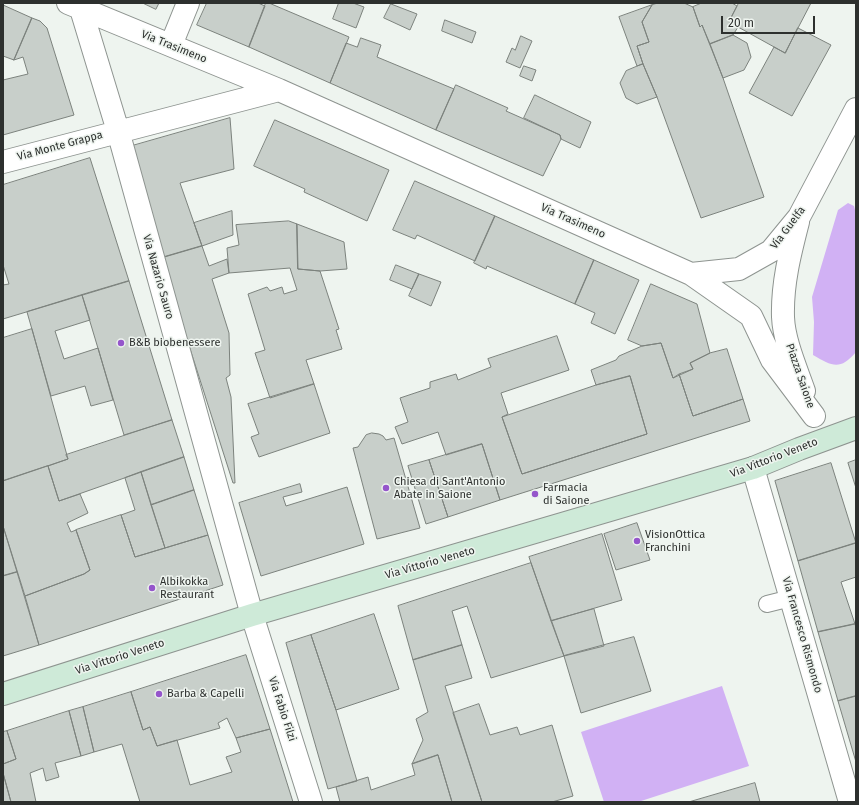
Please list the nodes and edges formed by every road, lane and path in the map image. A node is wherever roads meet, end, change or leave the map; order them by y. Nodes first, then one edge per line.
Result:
1 (188, 3) edge
2 (74, 6) edge
3 (171, 45) junction
4 (279, 90) junction
5 (856, 109) edge
6 (118, 131) junction
7 (3, 162) edge
8 (799, 217) junction
9 (691, 274) junction
10 (814, 416) junction
11 (856, 428) edge
12 (822, 440) junction
13 (753, 468) junction
14 (791, 598) junction
15 (767, 604) dead end
16 (252, 615) junction
17 (3, 694) edge
18 (311, 802) edge
19 (850, 802) edge

1 - 3 street
2 - 3 street, Via Trasimeno
2 - 6 street, Via Nazario Sauro
3 - 4 street, Via Trasimeno
4 - 6 street
4 - 9 street, Via Trasimeno
5 - 8 street, Via Guelfa
6 - 7 street, Via Monte Grappa
6 - 16 street, Via Nazario Sauro
8 - 9 street, Via Guelfa
8 - 10 street, Piazza Saione
9 - 10 street, Via Trasimeno
10 - 12 street, Piazza Saione
11 - 12 main road, Via Vittorio Veneto
12 - 13 main road, Via Vittorio Veneto
13 - 14 street, Via Francesco Rismondo
13 - 16 main road, Via Vittorio Veneto
14 - 15 lane
14 - 19 street, Via Francesco Rismondo
16 - 17 main road, Via Vittorio Veneto
16 - 18 street, Via Fabio Filzi

